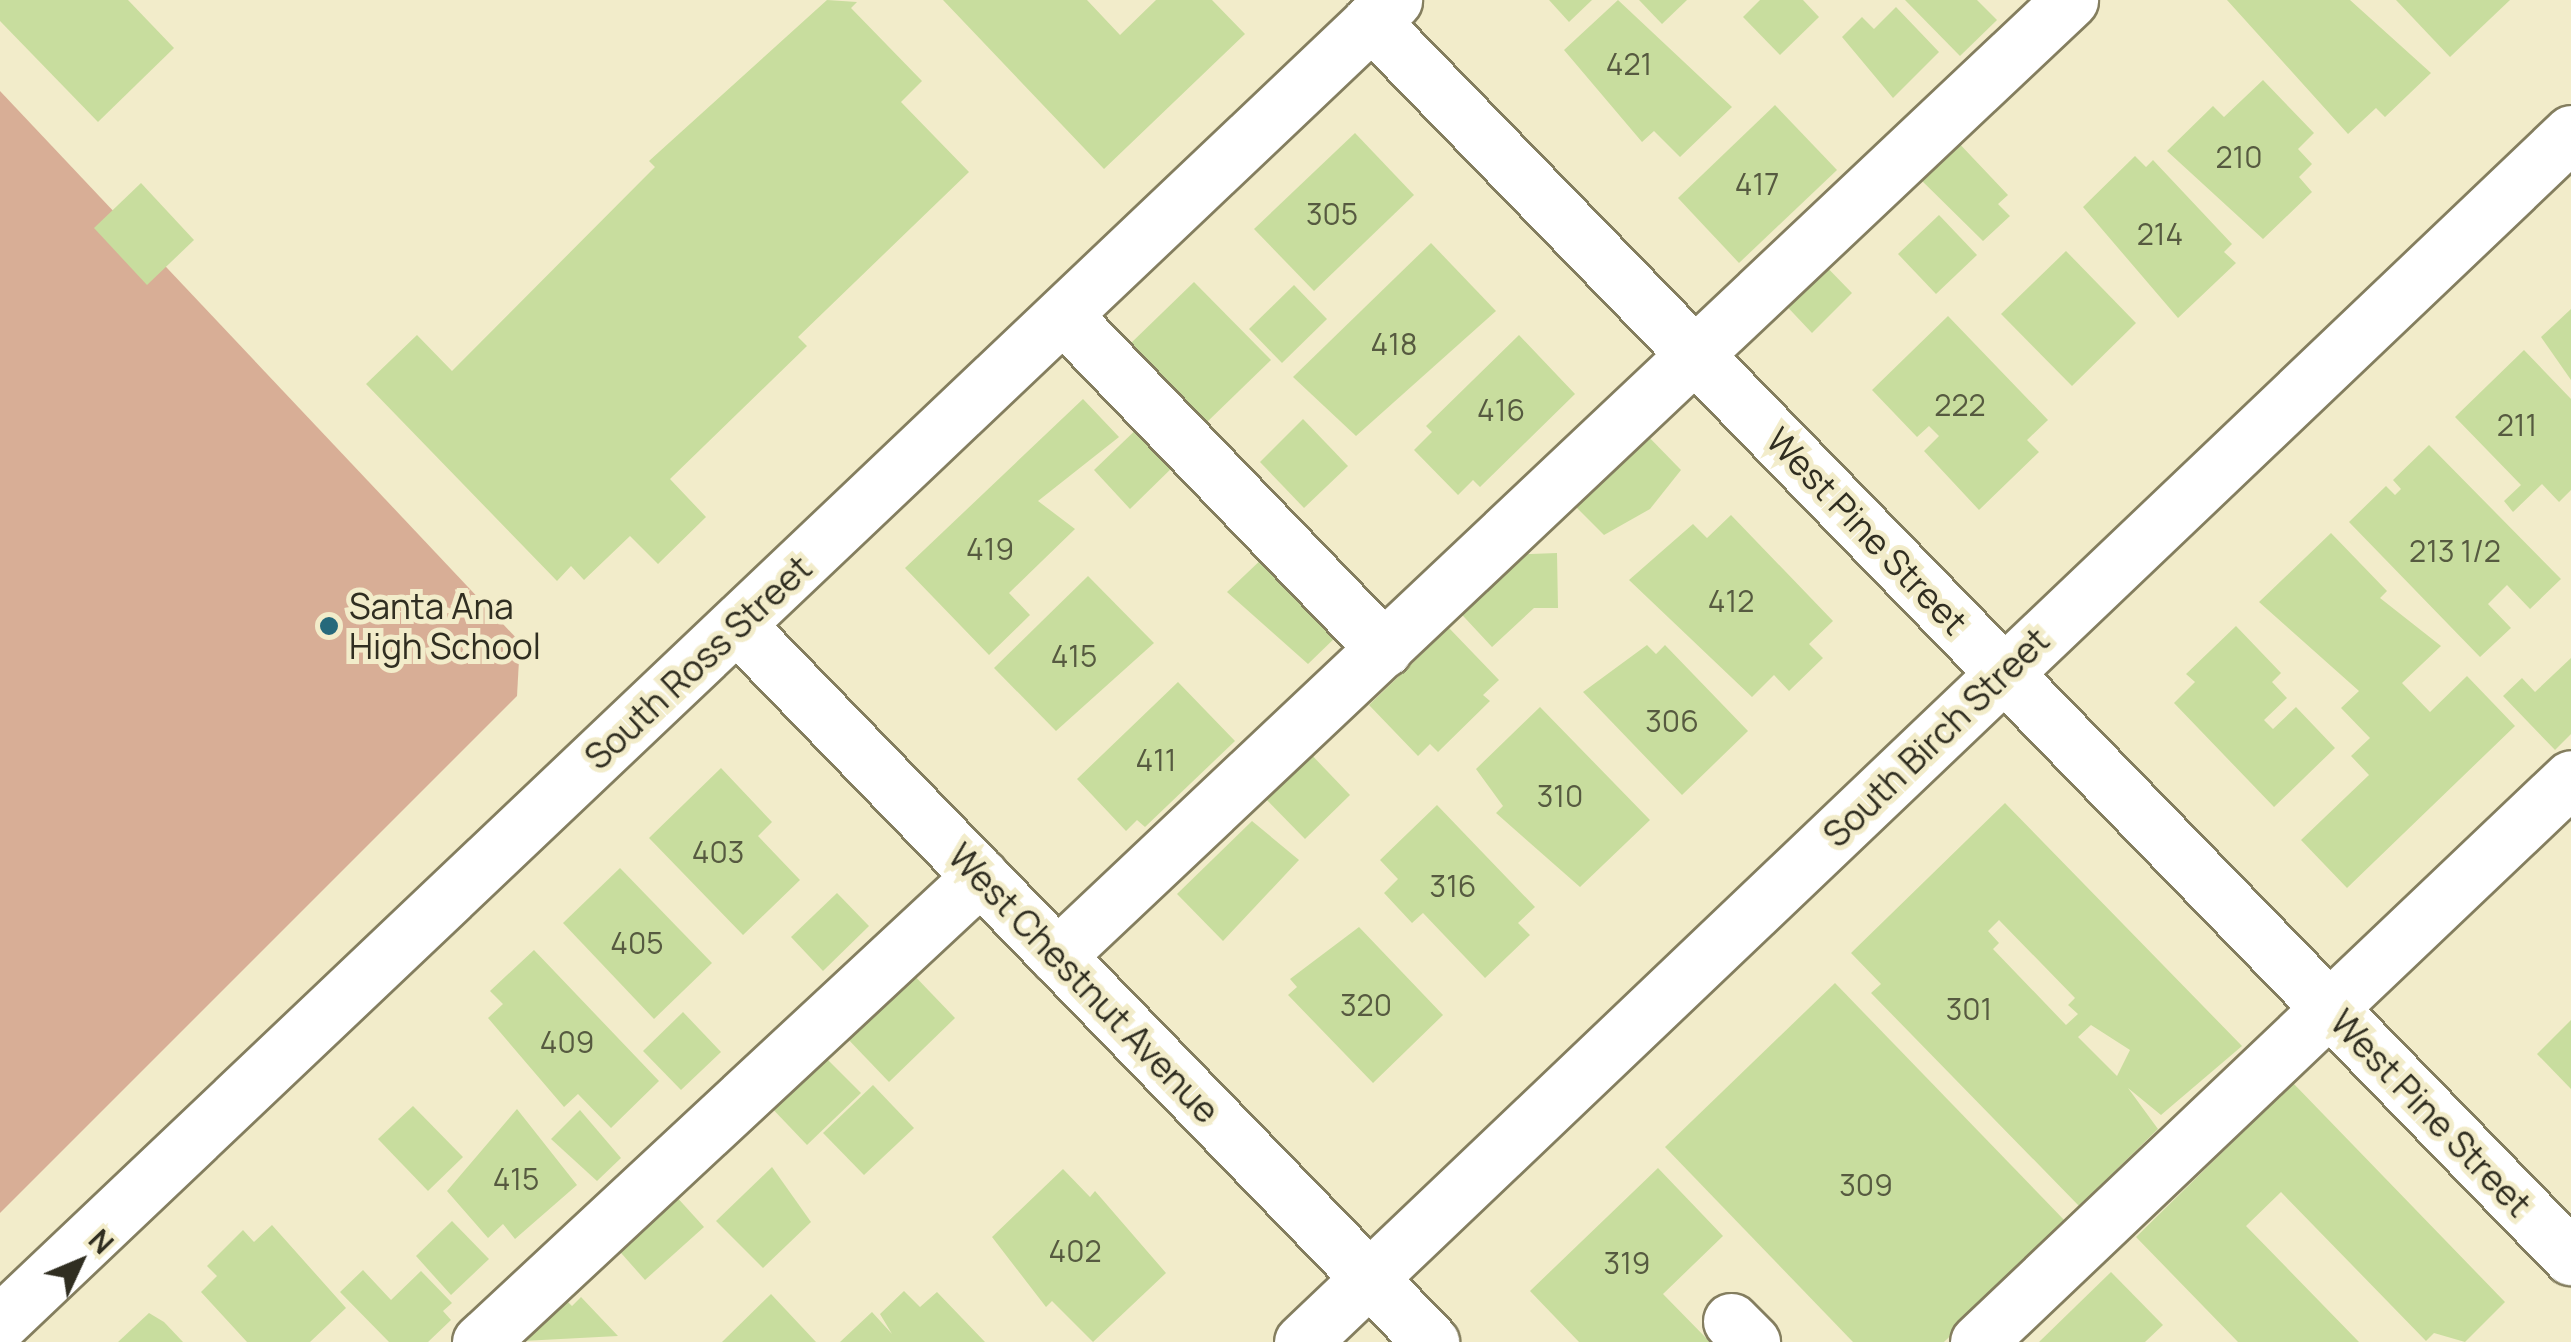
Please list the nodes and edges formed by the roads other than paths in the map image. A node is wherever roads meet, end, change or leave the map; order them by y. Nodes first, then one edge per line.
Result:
1 (1382, 11) edge
2 (2038, 11) edge
3 (2571, 133) edge
4 (1064, 316) junction
5 (1691, 348) junction
6 (736, 625) junction
7 (1384, 649) junction
8 (2004, 673) junction
9 (2571, 778) edge
10 (980, 876) junction
11 (1057, 956) junction
12 (2329, 1008) junction
13 (2571, 1258) edge
14 (1370, 1278) junction
15 (0, 1323) edge
16 (480, 1342) edge
17 (1302, 1342) edge
18 (1432, 1342) edge
19 (1978, 1342) edge

1 - 4 street, South Ross Street
1 - 5 street, West Pine Street
2 - 5 street
3 - 8 street, South Birch Street
4 - 6 street, South Ross Street
4 - 7 street
5 - 7 street
5 - 8 street, West Pine Street
6 - 10 street, West Chestnut Avenue
6 - 15 street, South Ross Street
7 - 11 street
8 - 12 street, West Pine Street
8 - 14 street, South Birch Street
9 - 12 street
10 - 11 street, West Chestnut Avenue
10 - 16 street
11 - 14 street, West Chestnut Avenue
12 - 13 street, West Pine Street
12 - 19 street
14 - 17 street, South Birch Street
14 - 18 street, West Chestnut Avenue

